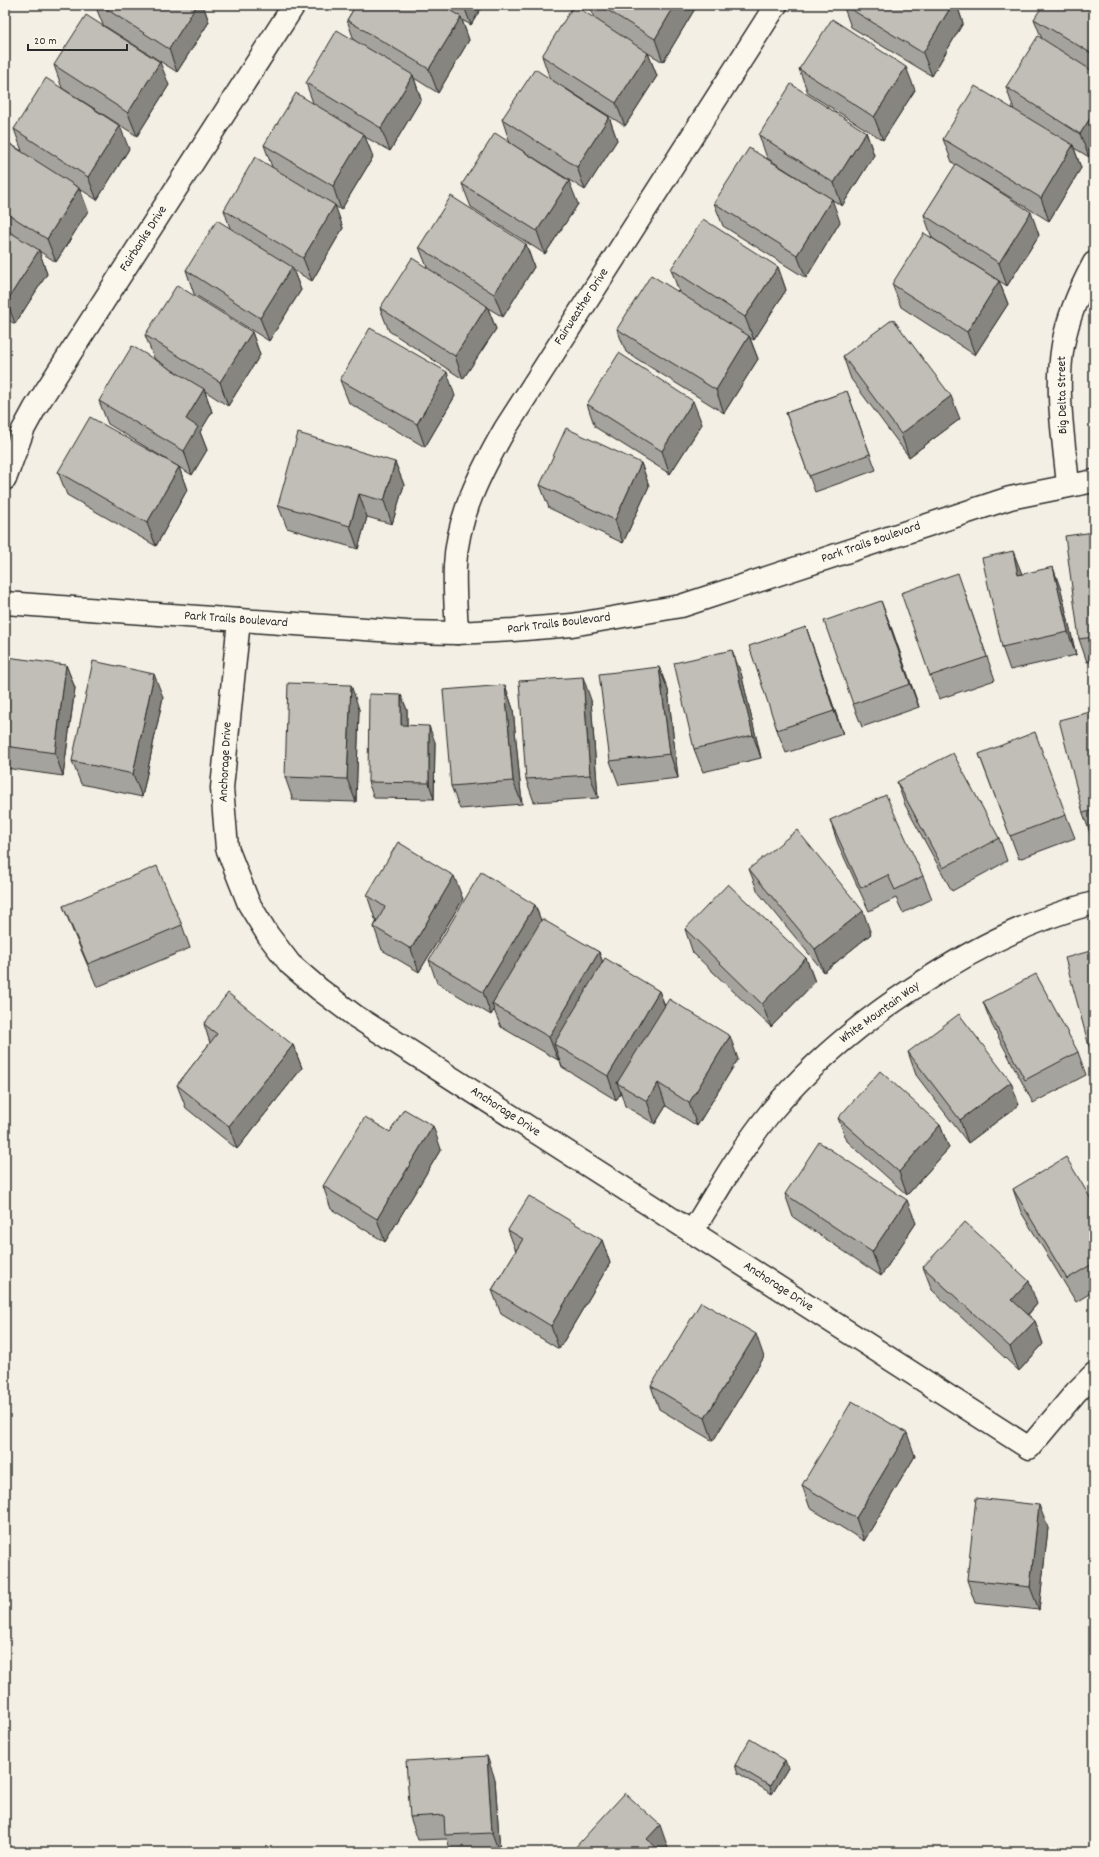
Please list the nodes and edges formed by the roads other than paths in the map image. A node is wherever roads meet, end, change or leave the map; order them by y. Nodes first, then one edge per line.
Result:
1 (294, 5) edge
2 (776, 5) edge
3 (1094, 263) edge
4 (5, 478) edge
5 (1094, 481) edge
6 (1068, 485) junction
7 (5, 603) edge
8 (239, 620) junction
9 (456, 634) junction
10 (1094, 903) edge
11 (692, 1232) junction
12 (1094, 1374) edge

1 - 4 street, Fairbanks Drive
2 - 9 street, Fairweather Drive
3 - 6 street, Big Delta Street
5 - 6 street, Park Trails Boulevard
6 - 9 street, Park Trails Boulevard
7 - 8 street, Park Trails Boulevard
8 - 9 street, Park Trails Boulevard
8 - 11 street, Anchorage Drive
10 - 11 street, White Mountain Way
11 - 12 street, Anchorage Drive

